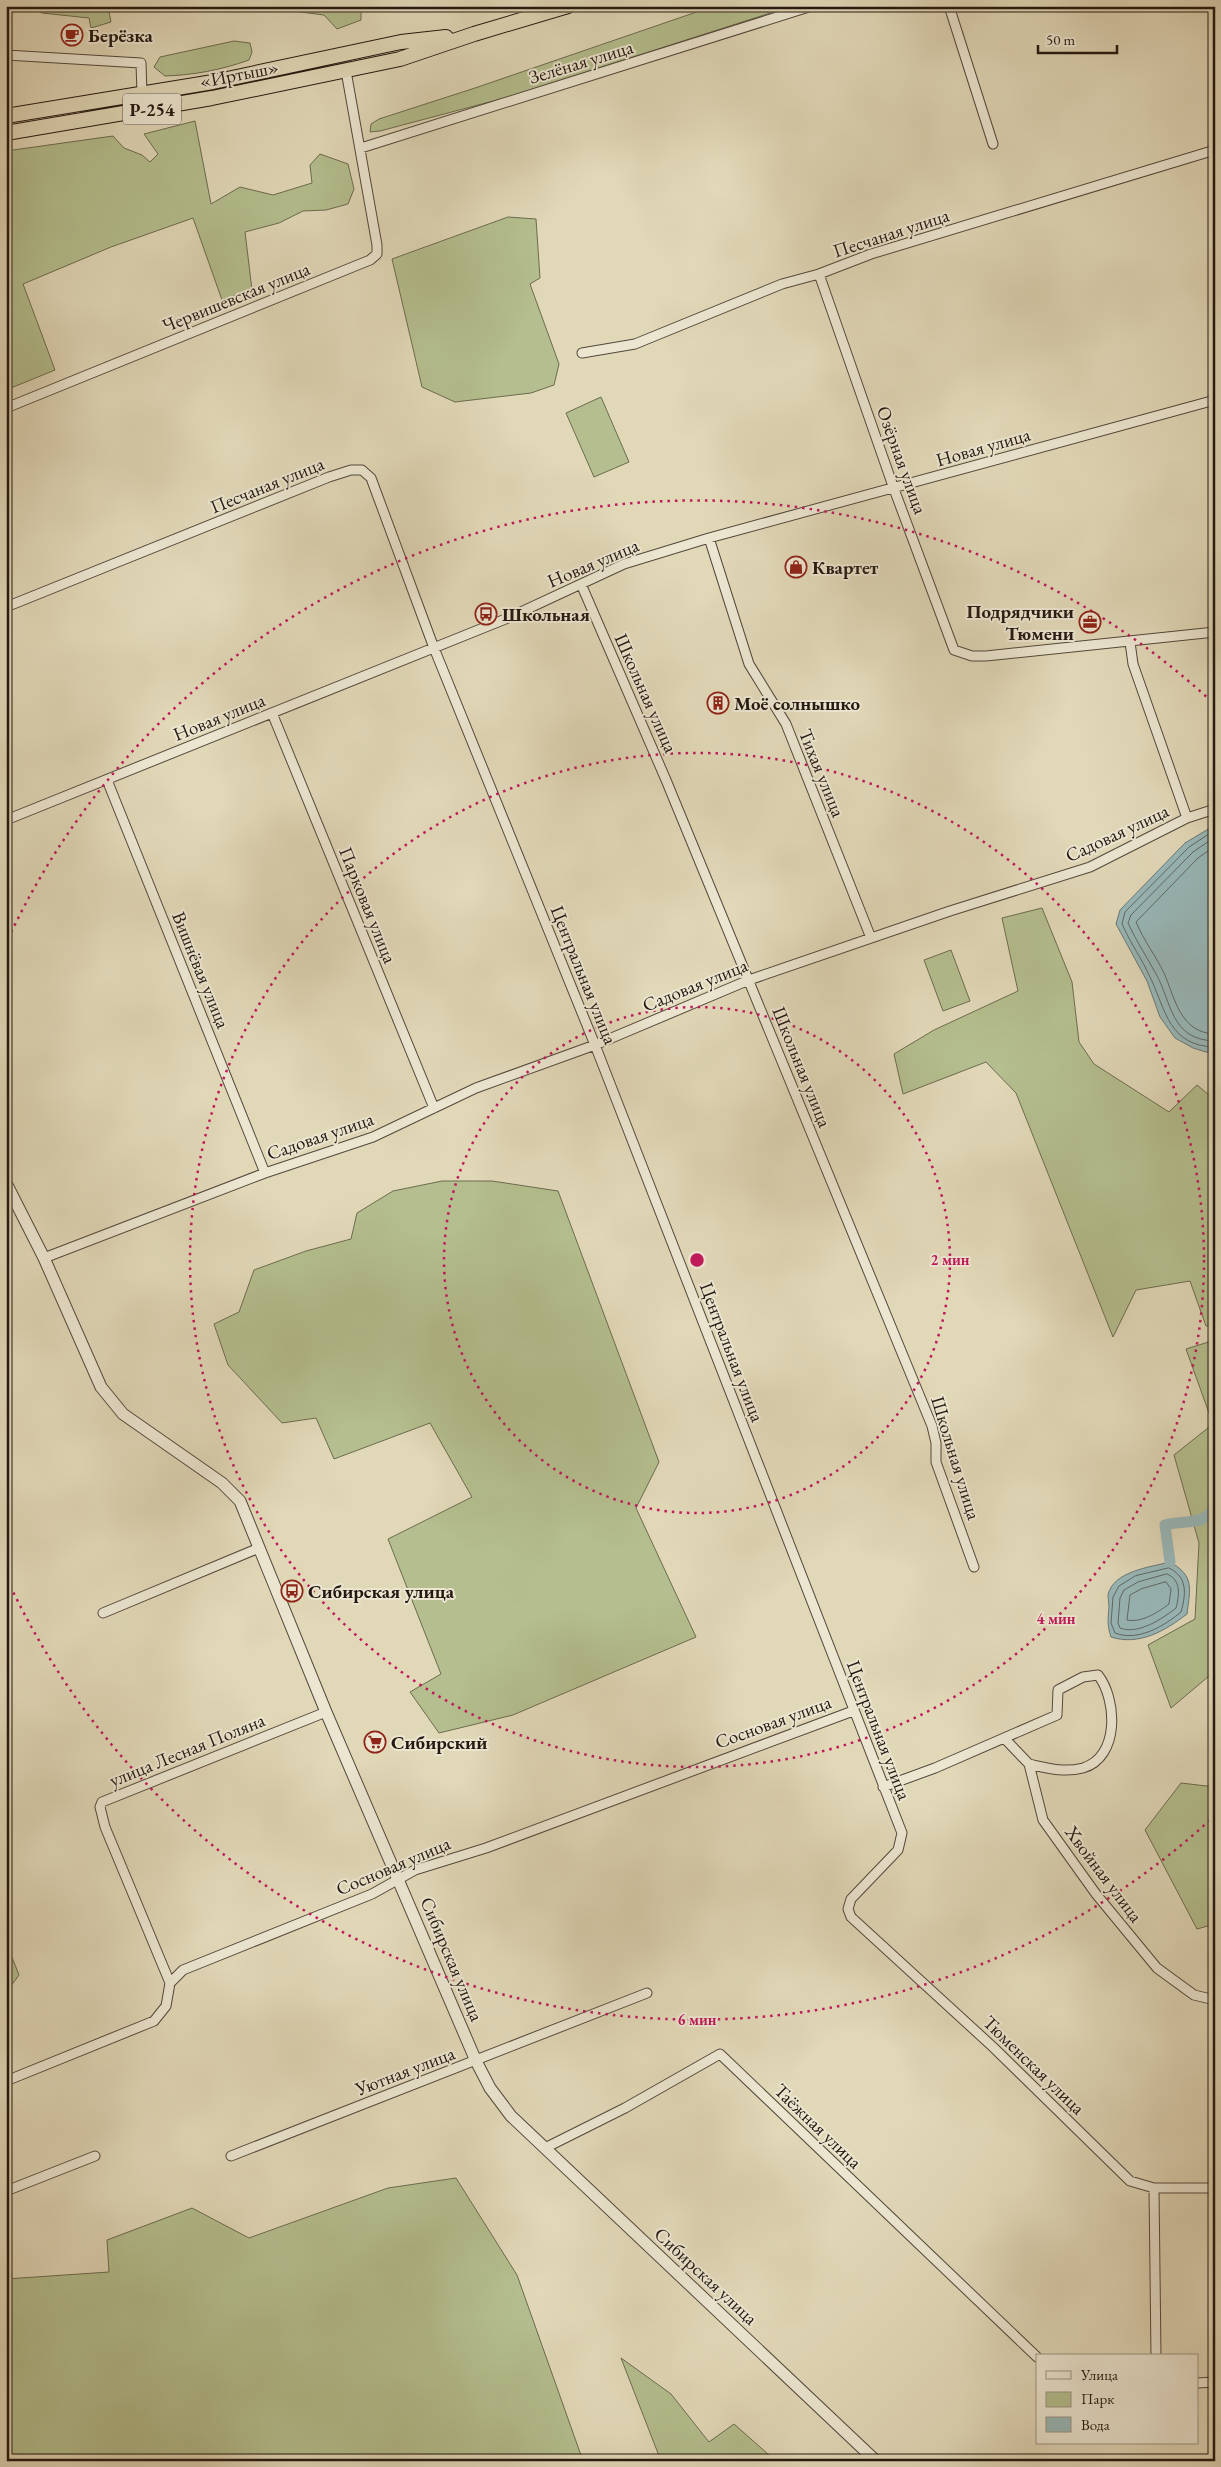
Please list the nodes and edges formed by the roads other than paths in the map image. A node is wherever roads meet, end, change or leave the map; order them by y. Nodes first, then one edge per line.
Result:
1 (568, 6) edge
2 (812, 6) edge
3 (949, 6) edge
4 (474, 34) junction
5 (6, 55) edge
6 (346, 71) junction
7 (142, 94) junction
8 (6, 116) edge
9 (6, 133) edge
10 (994, 144) dead end
11 (361, 148) junction
12 (1215, 150) edge
13 (818, 274) junction
14 (582, 353) dead end
15 (1215, 400) edge
16 (6, 408) edge
17 (894, 489) junction
18 (709, 538) junction
19 (581, 584) junction
20 (6, 608) edge
21 (1215, 632) edge
22 (1130, 642) junction
23 (434, 648) junction
24 (272, 713) junction
25 (107, 780) junction
26 (1215, 809) edge
27 (1187, 818) junction
28 (6, 820) edge
29 (871, 938) junction
30 (748, 980) junction
31 (595, 1045) junction
32 (434, 1108) junction
33 (265, 1173) junction
34 (6, 1182) edge
35 (44, 1258) junction
36 (259, 1548) junction
37 (974, 1567) dead end
38 (103, 1613) dead end
39 (853, 1710) junction
40 (326, 1712) junction
41 (1004, 1738) junction
42 (1029, 1764) junction
43 (883, 1787) junction
44 (400, 1878) junction
45 (851, 1917) joint
46 (170, 1983) junction
47 (646, 1992) dead end
48 (1215, 2000) edge
49 (476, 2061) junction
50 (6, 2081) edge
51 (545, 2148) junction
52 (95, 2156) dead end
53 (231, 2156) dead end
54 (1154, 2188) junction
55 (1215, 2188) edge
56 (6, 2192) edge
57 (1156, 2354) edge
58 (1036, 2356) edge
59 (1215, 2382) edge
60 (1198, 2383) edge
61 (876, 2461) edge

1 - 4 highway, «Иртыш» / Р-254
2 - 11 street, Зелёная улица
3 - 10 street
4 - 6 highway, «Иртыш» / Р-254
4 - 7 highway, «Иртыш» / Р-254
5 - 7 street
6 - 9 highway, «Иртыш» / Р-254
6 - 11 street, Червишевская улица
7 - 8 highway, «Иртыш» / Р-254
11 - 16 street, Червишевская улица
12 - 13 street, Песчаная улица
13 - 14 street, Песчаная улица
13 - 17 street, Озёрная улица
15 - 17 street, Новая улица
17 - 18 street, Новая улица
17 - 22 street, Озёрная улица
18 - 19 street, Новая улица
18 - 29 street, Тихая улица
19 - 23 street, Новая улица
19 - 30 street, Школьная улица
20 - 23 street, Песчаная улица
21 - 22 street
22 - 27 street, Садовая улица
23 - 24 street, Новая улица
23 - 31 street, Центральная улица
24 - 25 street, Новая улица
24 - 32 street, Парковая улица
25 - 28 street, Новая улица
25 - 33 street, Вишнёвая улица
26 - 27 street
27 - 29 street, Садовая улица
29 - 30 street, Садовая улица
30 - 31 street, Садовая улица
30 - 37 street, Школьная улица
31 - 32 street, Садовая улица
31 - 39 street, Центральная улица
32 - 33 street, Садовая улица
33 - 35 street, Садовая улица
34 - 35 street, Сибирская улица
35 - 36 street, Сибирская улица
36 - 38 street
36 - 40 street, Сибирская улица
39 - 43 street, Центральная улица
39 - 44 street, Сосновая улица
40 - 44 street, Сибирская улица
40 - 46 street, улица Лесная Поляна
41 - 42 street, Хвойная улица
41 - 42 street
41 - 43 street
42 - 48 street, Хвойная улица
43 - 45 street, Центральная улица
44 - 46 street, Сосновая улица
44 - 49 street, Сибирская улица
45 - 54 street, Тюменская улица
46 - 50 street
47 - 49 street, Уютная улица
49 - 51 street, Сибирская улица
49 - 53 street, Уютная улица
51 - 58 street, Таёжная улица
51 - 61 street, Сибирская улица
52 - 56 street
54 - 55 street, Тюменская улица
54 - 57 street
59 - 60 street

